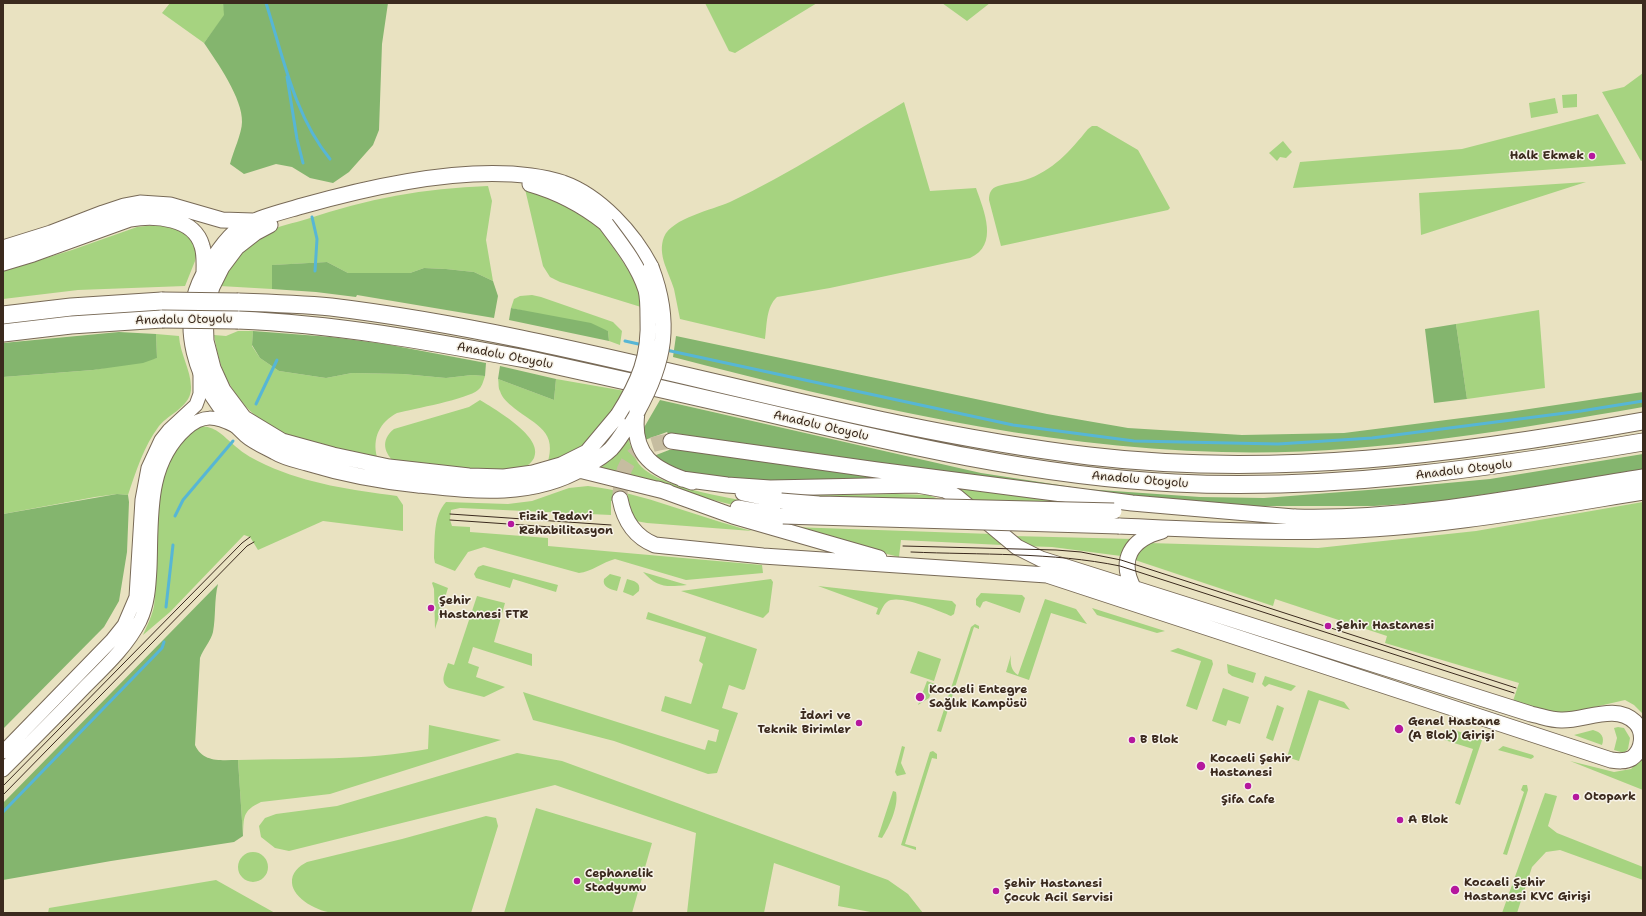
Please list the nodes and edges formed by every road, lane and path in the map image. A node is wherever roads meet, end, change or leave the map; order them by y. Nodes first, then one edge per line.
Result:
1 (494, 174) junction
2 (308, 204) junction
3 (258, 220) junction
4 (3, 248) edge
5 (3, 263) edge
6 (204, 274) junction
7 (3, 315) edge
8 (3, 333) edge
9 (200, 374) junction
10 (637, 412) junction
11 (1643, 421) edge
12 (240, 429) junction
13 (671, 441) tunnel mouth
14 (1643, 442) edge
15 (579, 470) junction
16 (1643, 477) edge
17 (682, 479) junction
18 (658, 490) junction
19 (1643, 492) edge
20 (620, 499) tunnel mouth
21 (1305, 518) junction
22 (1188, 529) junction
23 (911, 567) junction
24 (1134, 589) junction
25 (3, 752) edge
26 (3, 770) edge

1 - 2 main road
1 - 2 main road, bridge
1 - 10 main road, bridge
2 - 3 main road
3 - 4 main road
3 - 6 main road
5 - 6 main road
6 - 9 main road
7 - 11 highway, Anadolu Otoyolu, bridge
8 - 14 highway, Anadolu Otoyolu, bridge
9 - 12 main road
9 - 25 main road
10 - 15 main road
10 - 17 main road
12 - 15 main road
12 - 26 main road
13 - 21 main road
15 - 18 main road
16 - 21 main road
17 - 21 main road, bridge
17 - 24 main road
18 - 22 main road, bridge
18 - 23 main road
19 - 22 main road
20 - 23 main road
22 - 24 main road
23 - 24 main road

